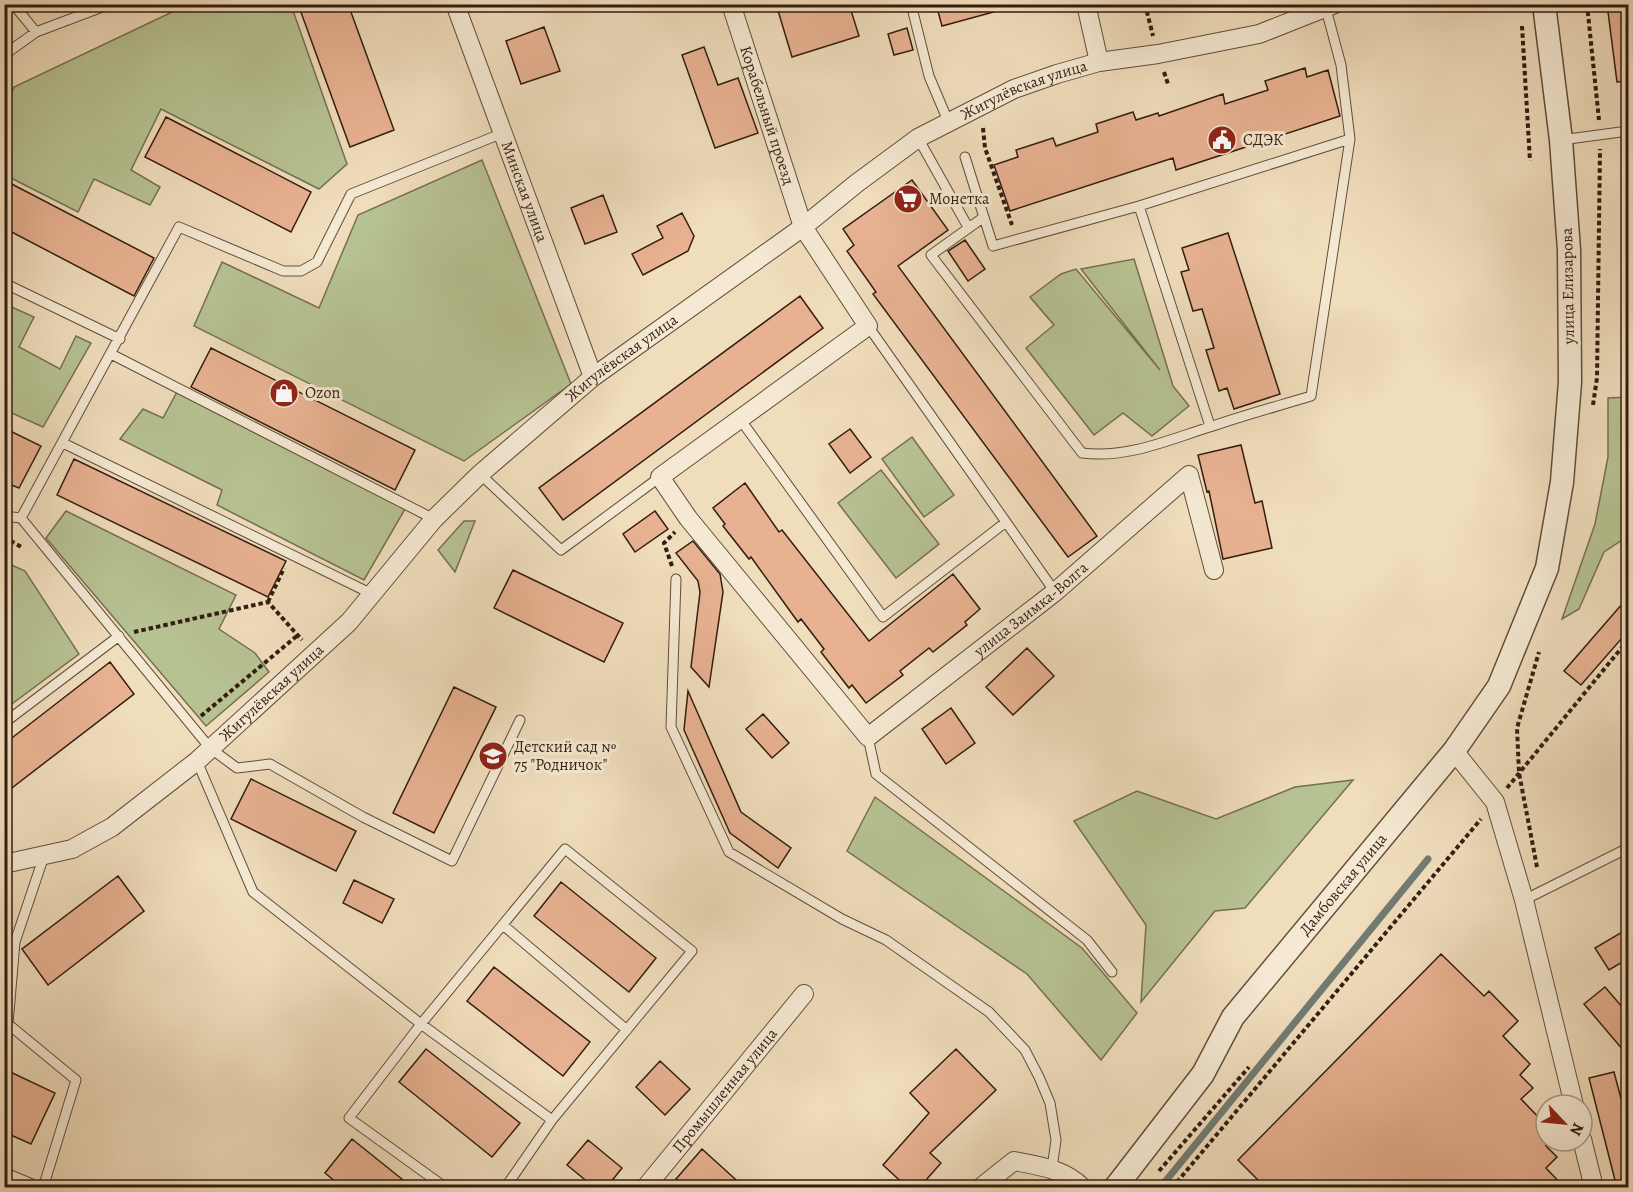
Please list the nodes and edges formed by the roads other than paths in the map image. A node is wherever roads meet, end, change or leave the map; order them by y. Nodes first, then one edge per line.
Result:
1 (14, 4) edge
2 (110, 4) edge
3 (455, 4) edge
4 (731, 4) edge
5 (911, 4) edge
6 (1086, 4) edge
7 (1544, 4) edge
8 (1331, 7) edge
9 (36, 32) junction
10 (4, 55) edge
11 (1099, 62) junction
12 (948, 121) junction
13 (1629, 130) edge
14 (503, 133) junction
15 (918, 138) junction
16 (1350, 139) junction
17 (1561, 140) junction
18 (965, 157) dead end
19 (1139, 206) junction
20 (984, 217) junction
21 (803, 227) junction
22 (968, 227) junction
23 (4, 283) edge
24 (868, 326) junction
25 (120, 339) junction
26 (111, 354) junction
27 (593, 377) junction
28 (740, 419) junction
29 (1210, 426) junction
30 (63, 443) junction
31 (480, 474) junction
32 (660, 477) junction
33 (4, 516) edge
34 (21, 518) junction
35 (434, 519) junction
36 (1006, 522) junction
37 (1546, 568) joint
38 (1214, 570) dead end
39 (676, 579) road end
40 (1055, 592) junction
41 (372, 594) junction
42 (118, 636) junction
43 (520, 720) dead end
44 (4, 723) edge
45 (868, 737) junction
46 (210, 748) junction
47 (1454, 751) junction
48 (196, 761) junction
49 (1629, 848) edge
50 (44, 856) junction
51 (4, 864) edge
52 (1524, 900) junction
53 (503, 925) junction
54 (1112, 972) dead end
55 (804, 994) dead end
56 (421, 1024) junction
57 (627, 1030) junction
58 (1571, 1093) edge
59 (552, 1120) junction
60 (1585, 1153) edge
61 (1052, 1168) junction
62 (4, 1177) edge
63 (30, 1188) edge
64 (43, 1188) edge
65 (446, 1188) edge
66 (505, 1188) edge
67 (645, 1188) edge
68 (980, 1188) edge
69 (1083, 1188) edge
70 (1115, 1188) edge
71 (1594, 1188) edge

1 - 9 lane
2 - 9 lane
3 - 14 street, Минская улица
4 - 21 street, Корабельный проезд
5 - 12 lane
6 - 11 street
7 - 17 street, улица Елизарова
8 - 11 street, Жигулёвская улица
8 - 16 lane
9 - 10 lane
11 - 12 street, Жигулёвская улица
12 - 15 street, Жигулёвская улица
13 - 17 lane
14 - 25 lane
14 - 27 street, Минская улица
15 - 21 street, Жигулёвская улица
15 - 22 lane
16 - 19 lane
16 - 29 lane
17 - 37 street, улица Елизарова
18 - 20 lane
19 - 20 lane
19 - 29 lane
20 - 22 lane
21 - 24 street, Корабельный проезд
21 - 27 street, Жигулёвская улица
22 - 29 lane
23 - 25 lane
24 - 28 street
24 - 36 lane
25 - 26 lane
26 - 30 lane
26 - 35 lane
27 - 31 street, Жигулёвская улица
28 - 32 street
28 - 36 lane
30 - 34 lane
30 - 41 lane
31 - 32 lane
31 - 35 street, Жигулёвская улица
32 - 45 street
33 - 34 lane
34 - 42 lane
35 - 41 street, Жигулёвская улица
36 - 40 lane
37 - 47 street, Дамбовская улица
38 - 40 street, улица Заимка-Волга
39 - 61 lane
40 - 45 street, улица Заимка-Волга
41 - 46 street, Жигулёвская улица
42 - 44 lane
42 - 46 lane
43 - 46 lane
45 - 54 lane
46 - 48 street, Жигулёвская улица
47 - 52 street
47 - 70 street, Дамбовская улица
48 - 50 street, Жигулёвская улица
48 - 56 lane
49 - 52 lane
50 - 51 street, Жигулёвская улица
50 - 64 lane
52 - 58 street
53 - 56 lane
53 - 57 lane
53 - 57 lane
55 - 67 street, Промышленная улица
56 - 59 lane
56 - 65 lane
57 - 59 lane
59 - 66 lane
60 - 71 street
61 - 68 street
61 - 69 street
62 - 63 street

